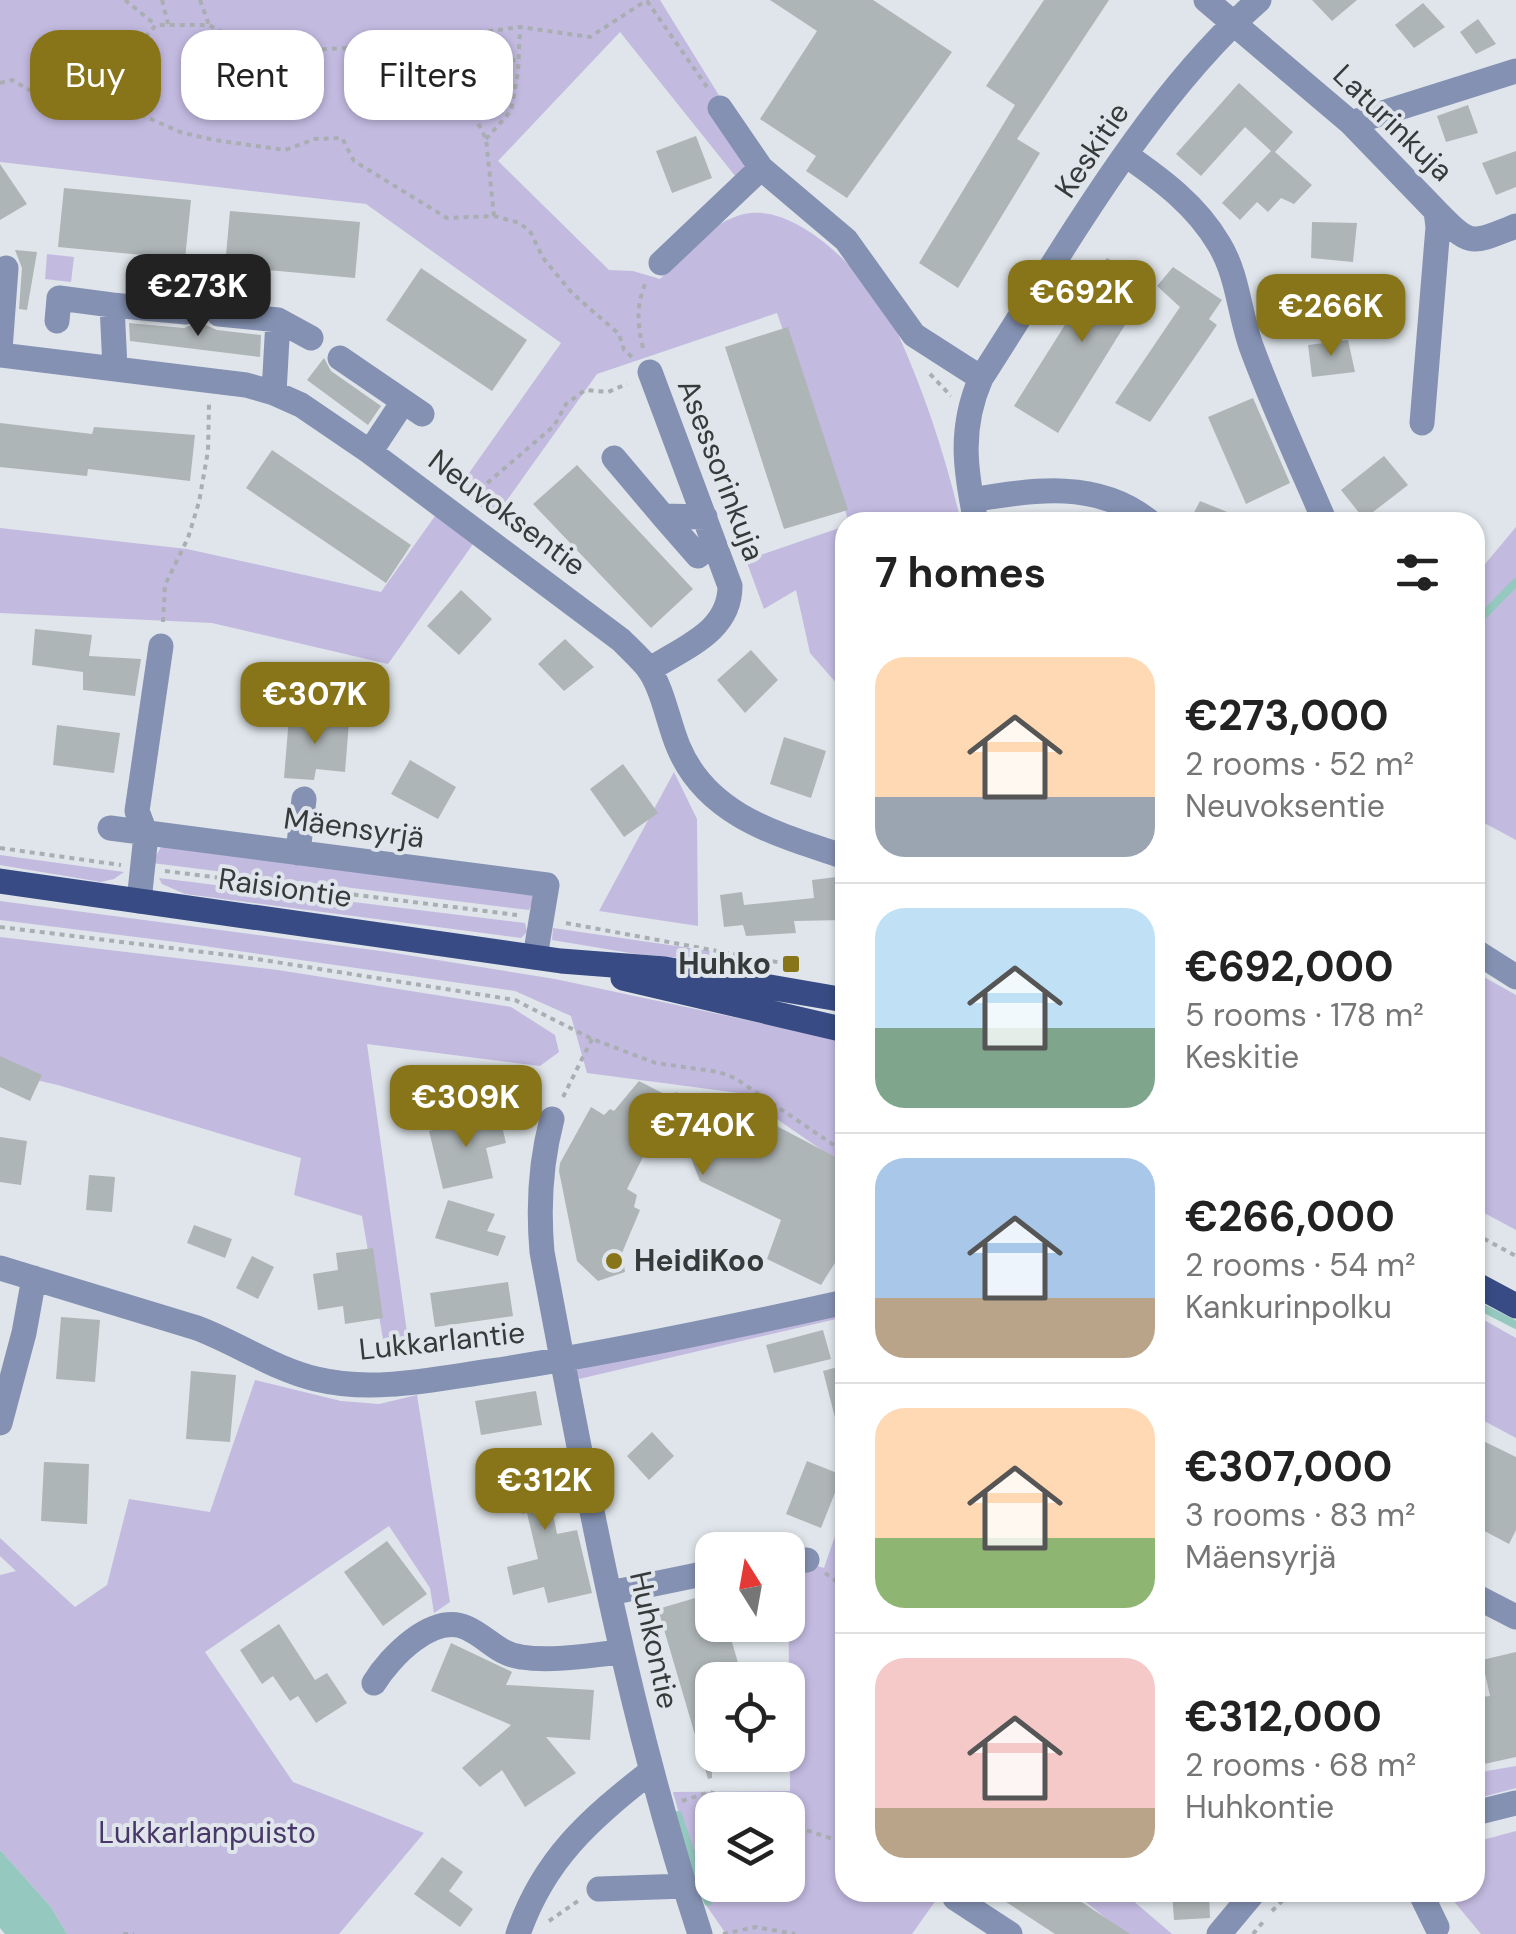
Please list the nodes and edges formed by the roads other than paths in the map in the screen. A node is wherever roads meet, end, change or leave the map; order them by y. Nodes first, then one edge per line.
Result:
1 (1206, 0) edge
2 (1259, 0) edge
3 (1233, 23) junction
4 (1516, 71) edge
5 (720, 108) road end
6 (1351, 124) junction
7 (1126, 154) junction
8 (761, 168) junction
9 (1436, 210) junction
10 (1516, 226) edge
11 (660, 263) road end
12 (6, 268) dead end
13 (112, 305) junction
14 (186, 312) dead end
15 (219, 314) dead end
16 (278, 320) junction
17 (57, 321) dead end
18 (312, 338) dead end
19 (0, 352) edge
20 (340, 358) dead end
21 (114, 368) junction
22 (634, 374) road end
23 (981, 378) junction
24 (274, 393) junction
25 (1422, 423) dead end
26 (370, 452) junction
27 (614, 458) dead end
28 (974, 512) edge
29 (1134, 512) edge
30 (1321, 512) edge
31 (663, 516) junction
32 (705, 518) junction
33 (698, 556) dead end
34 (161, 646) road end
35 (650, 670) junction
36 (304, 799) dead end
37 (110, 828) dead end
38 (146, 835) junction
39 (298, 853) junction
40 (835, 854) edge
41 (0, 881) edge
42 (139, 900) junction
43 (534, 957) junction
44 (1485, 957) edge
45 (560, 961) junction
46 (1516, 977) edge
47 (835, 998) edge
48 (835, 1028) edge
49 (552, 1119) road end
50 (0, 1268) edge
51 (34, 1278) junction
52 (1485, 1289) edge
53 (835, 1304) edge
54 (1516, 1306) edge
55 (562, 1360) junction
56 (0, 1424) edge
57 (695, 1576) edge
58 (610, 1593) junction
59 (1485, 1601) edge
60 (1516, 1617) edge
61 (622, 1652) junction
62 (374, 1683) dead end
63 (650, 1772) junction
64 (1516, 1803) edge
65 (1485, 1810) edge
66 (685, 1886) junction
67 (608, 1888) dead end
68 (961, 1902) edge
69 (1246, 1902) edge
70 (1425, 1902) edge
71 (1437, 1927) dead end
72 (518, 1934) edge
73 (700, 1934) edge
74 (1010, 1934) edge
75 (1219, 1934) edge

1 - 3 street, Laturinkuja
2 - 3 street, Keskitie
3 - 6 street, Laturinkuja
3 - 7 street, Keskitie
4 - 6 street
5 - 8 street
6 - 9 street, Laturinkuja
7 - 23 street, Keskitie
7 - 30 street
8 - 11 street
8 - 23 street
9 - 10 street
9 - 25 street, Laturinkuja
12 - 19 street
13 - 14 street
13 - 17 street
13 - 21 street
15 - 16 street
16 - 18 street
16 - 24 street
19 - 21 street, Neuvoksentie
20 - 26 street
21 - 24 street, Neuvoksentie
22 - 32 street, Asessorinkuja
23 - 28 street, Keskitie
24 - 26 street, Neuvoksentie
26 - 35 street, Neuvoksentie
27 - 31 street
28 - 29 street
31 - 32 street
31 - 33 street
32 - 35 street, Asessorinkuja
34 - 38 street
35 - 40 street, Neuvoksentie
36 - 39 street
37 - 38 street, Mäensyrjä
38 - 39 street, Mäensyrjä
38 - 42 street
39 - 43 street, Mäensyrjä
41 - 42 main road, Raisiontie
42 - 43 main road, Raisiontie
43 - 45 main road, Raisiontie
44 - 46 street
45 - 47 main road, Raisiontie
45 - 48 main road, Raisiontie
49 - 55 street, Huhkontie
50 - 51 street, Lukkarlantie
51 - 55 street, Lukkarlantie
51 - 56 street
52 - 54 main road
53 - 55 street, Lukkarlantie
55 - 58 street, Huhkontie
57 - 58 street
58 - 61 street, Huhkontie
59 - 60 street
61 - 62 street
61 - 63 street, Huhkontie
63 - 66 street, Huhkontie
63 - 72 street
64 - 65 street
66 - 67 street
66 - 73 street, Huhkontie
68 - 74 street
69 - 75 street
70 - 71 street

